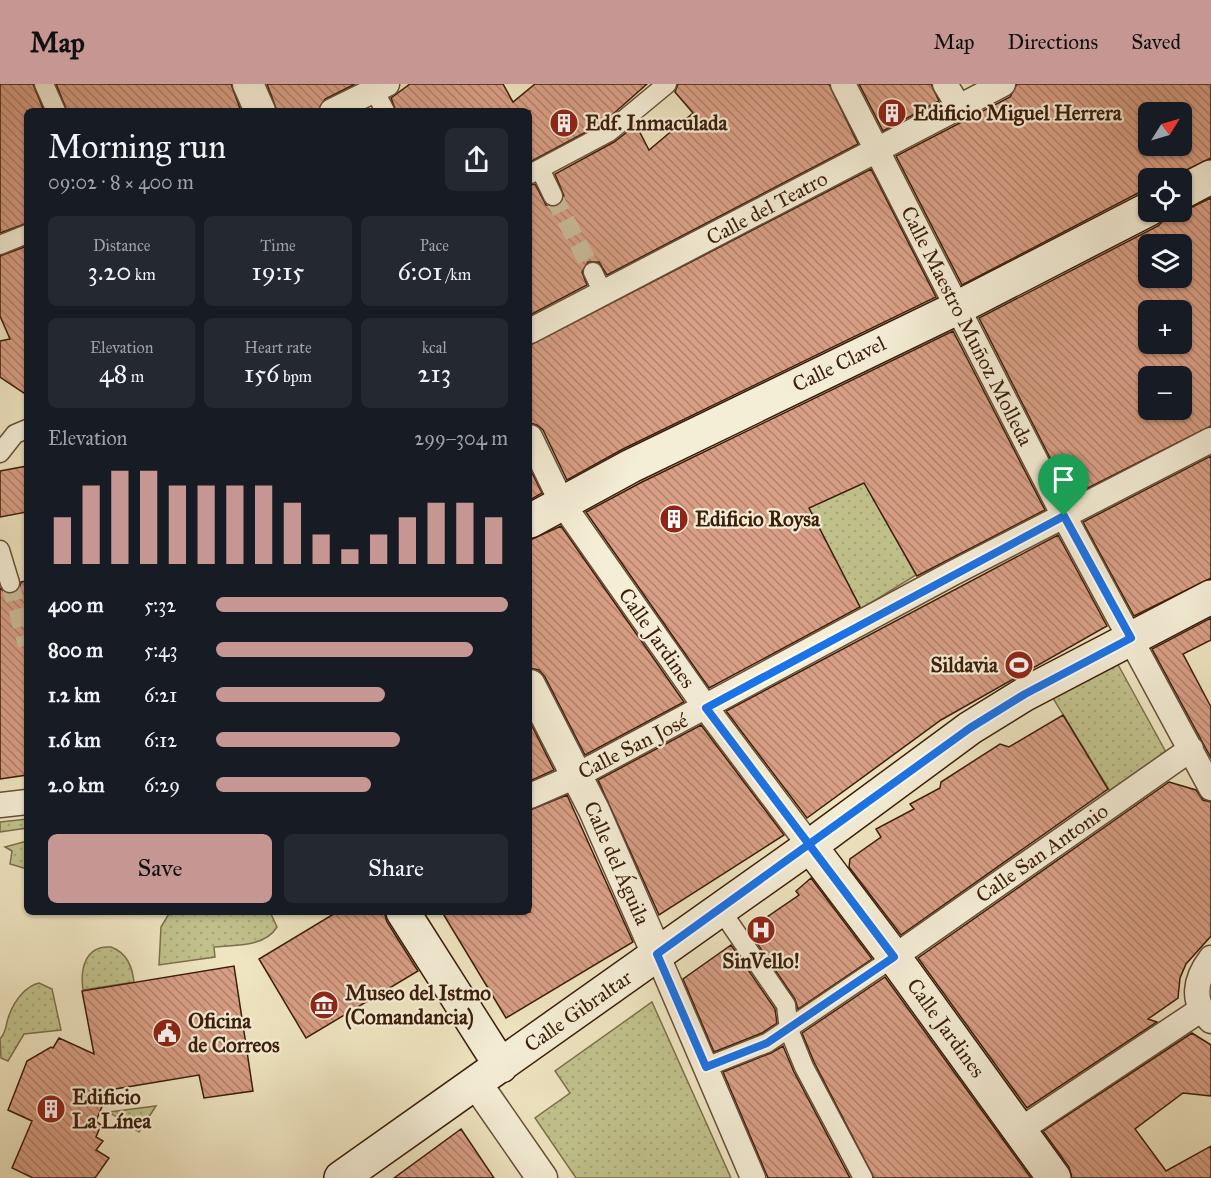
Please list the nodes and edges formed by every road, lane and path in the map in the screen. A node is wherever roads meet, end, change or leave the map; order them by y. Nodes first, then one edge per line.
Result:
1 (45, 84) edge
2 (248, 84) edge
3 (667, 84) edge
4 (843, 84) edge
5 (945, 84) edge
6 (1003, 84) edge
7 (380, 93) edge
8 (959, 107) junction
9 (55, 108) edge
10 (259, 108) edge
11 (340, 108) edge
12 (877, 150) junction
13 (535, 171) edge
14 (1211, 177) edge
15 (1192, 187) edge
16 (553, 196) tunnel mouth
17 (1138, 215) edge
18 (24, 235) edge
19 (0, 245) edge
20 (593, 272) tunnel mouth
21 (603, 293) junction
22 (957, 308) junction
23 (532, 330) edge
24 (24, 430) edge
25 (1211, 440) edge
26 (532, 441) edge
27 (0, 453) edge
28 (562, 503) junction
29 (1064, 516) junction
30 (532, 520) edge
31 (0, 550) edge
32 (10, 583) tunnel mouth
33 (1211, 597) edge
34 (1131, 638) junction
35 (532, 689) edge
36 (706, 708) junction
37 (1191, 749) junction
38 (576, 776) junction
39 (1211, 789) edge
40 (532, 795) edge
41 (24, 802) edge
42 (0, 805) edge
43 (810, 846) junction
44 (720, 909) junction
45 (405, 915) edge
46 (657, 954) junction
47 (894, 957) junction
48 (1211, 958) edge
49 (1205, 1016) edge
50 (789, 1030) junction
51 (706, 1067) junction
52 (488, 1075) junction
53 (1020, 1130) junction
54 (341, 1178) edge
55 (542, 1178) edge
56 (753, 1178) edge
57 (863, 1178) edge
58 (1054, 1178) edge

1 - 9 street
2 - 10 street
3 - 13 street
4 - 12 street, Calle Maestro Muñoz Molleda
5 - 8 street
6 - 8 street, Calle del Teatro
7 - 11 street
8 - 12 street, Calle del Teatro
12 - 21 street, Calle del Teatro
12 - 22 street, Calle Maestro Muñoz Molleda
13 - 16 street
14 - 15 main road
17 - 22 main road, Calle Clavel
18 - 19 street
20 - 21 street
21 - 23 street, Calle del Teatro
22 - 28 main road, Calle Clavel
22 - 29 street, Calle Maestro Muñoz Molleda
24 - 27 street
25 - 29 street, Calle San José
26 - 28 street, Calle Jardines
28 - 30 main road, Calle Clavel
28 - 36 street, Calle Jardines
29 - 34 street, Calle Maestro Muñoz Molleda
29 - 36 street, Calle San José
31 - 32 street
33 - 34 main road, Calle Gibraltar
34 - 37 street, Calle Maestro Muñoz Molleda
34 - 43 main road, Calle Gibraltar
35 - 38 street, Calle del Águila
36 - 38 street, Calle San José
36 - 43 street, Calle Jardines
37 - 39 street, Calle Maestro Muñoz Molleda
37 - 47 street, Calle San Antonio
38 - 40 street, Calle San José
38 - 46 street, Calle del Águila
41 - 42 street
43 - 44 main road, Calle Gibraltar
43 - 47 main road, Calle Jardines
44 - 46 main road, Calle Gibraltar
44 - 50 street
45 - 52 main road
46 - 51 street, Calle del Águila
46 - 52 main road, Calle Gibraltar
47 - 50 street
47 - 53 main road, Calle Jardines
48 - 49 street
49 - 53 street
50 - 51 street
50 - 57 street
51 - 56 street, Calle del Águila
52 - 54 main road, Calle Gibraltar
52 - 55 street
53 - 58 main road, Calle Jardines

